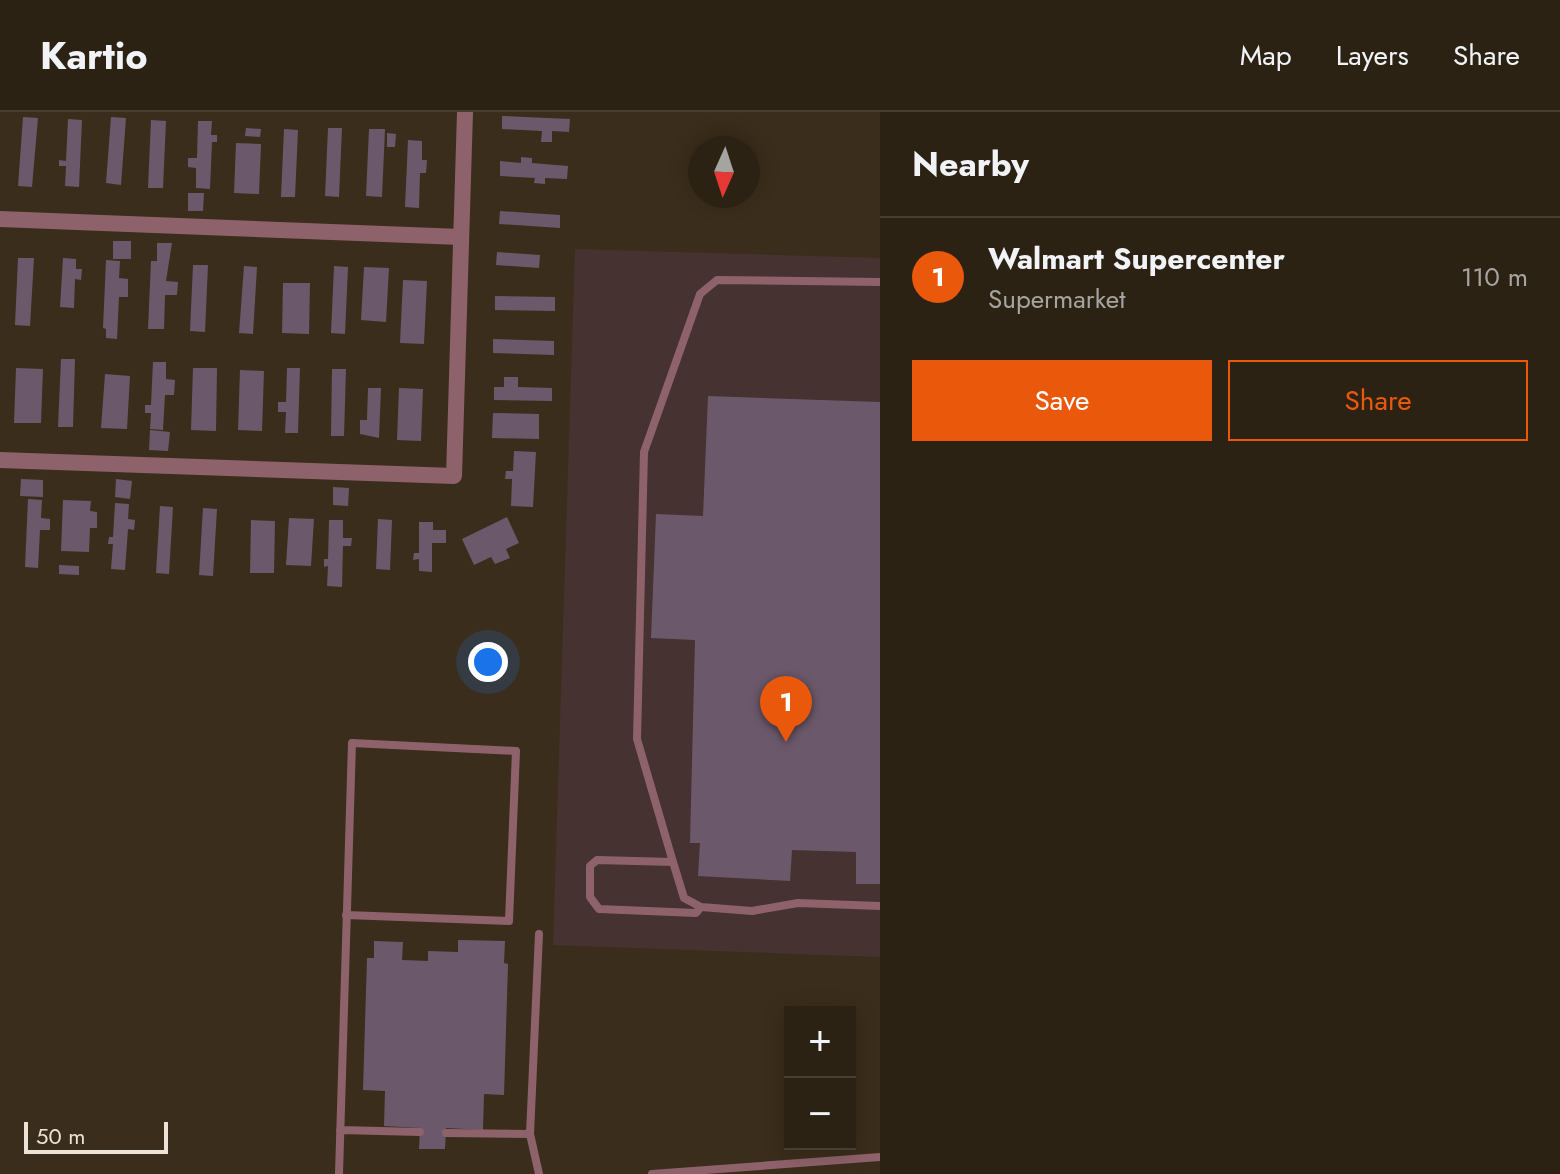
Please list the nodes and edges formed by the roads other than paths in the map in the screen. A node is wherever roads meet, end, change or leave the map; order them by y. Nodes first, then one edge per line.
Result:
1 (465, 112) edge
2 (0, 219) edge
3 (461, 237) junction
4 (880, 282) edge
5 (0, 460) edge
6 (673, 862) junction
7 (880, 906) edge
8 (701, 907) junction
9 (346, 915) junction
10 (539, 934) dead end
11 (340, 1130) junction
12 (420, 1132) dead end
13 (446, 1133) dead end
14 (530, 1134) junction
15 (880, 1157) edge
16 (339, 1174) edge
17 (539, 1174) edge
18 (652, 1174) edge

1 - 3 street
2 - 3 street
3 - 5 street
4 - 6 lane
6 - 8 lane
6 - 8 lane
7 - 8 lane
9 - 9 lane
9 - 11 lane
10 - 14 lane
11 - 12 lane
11 - 16 lane
13 - 14 lane
14 - 17 lane
15 - 18 lane

